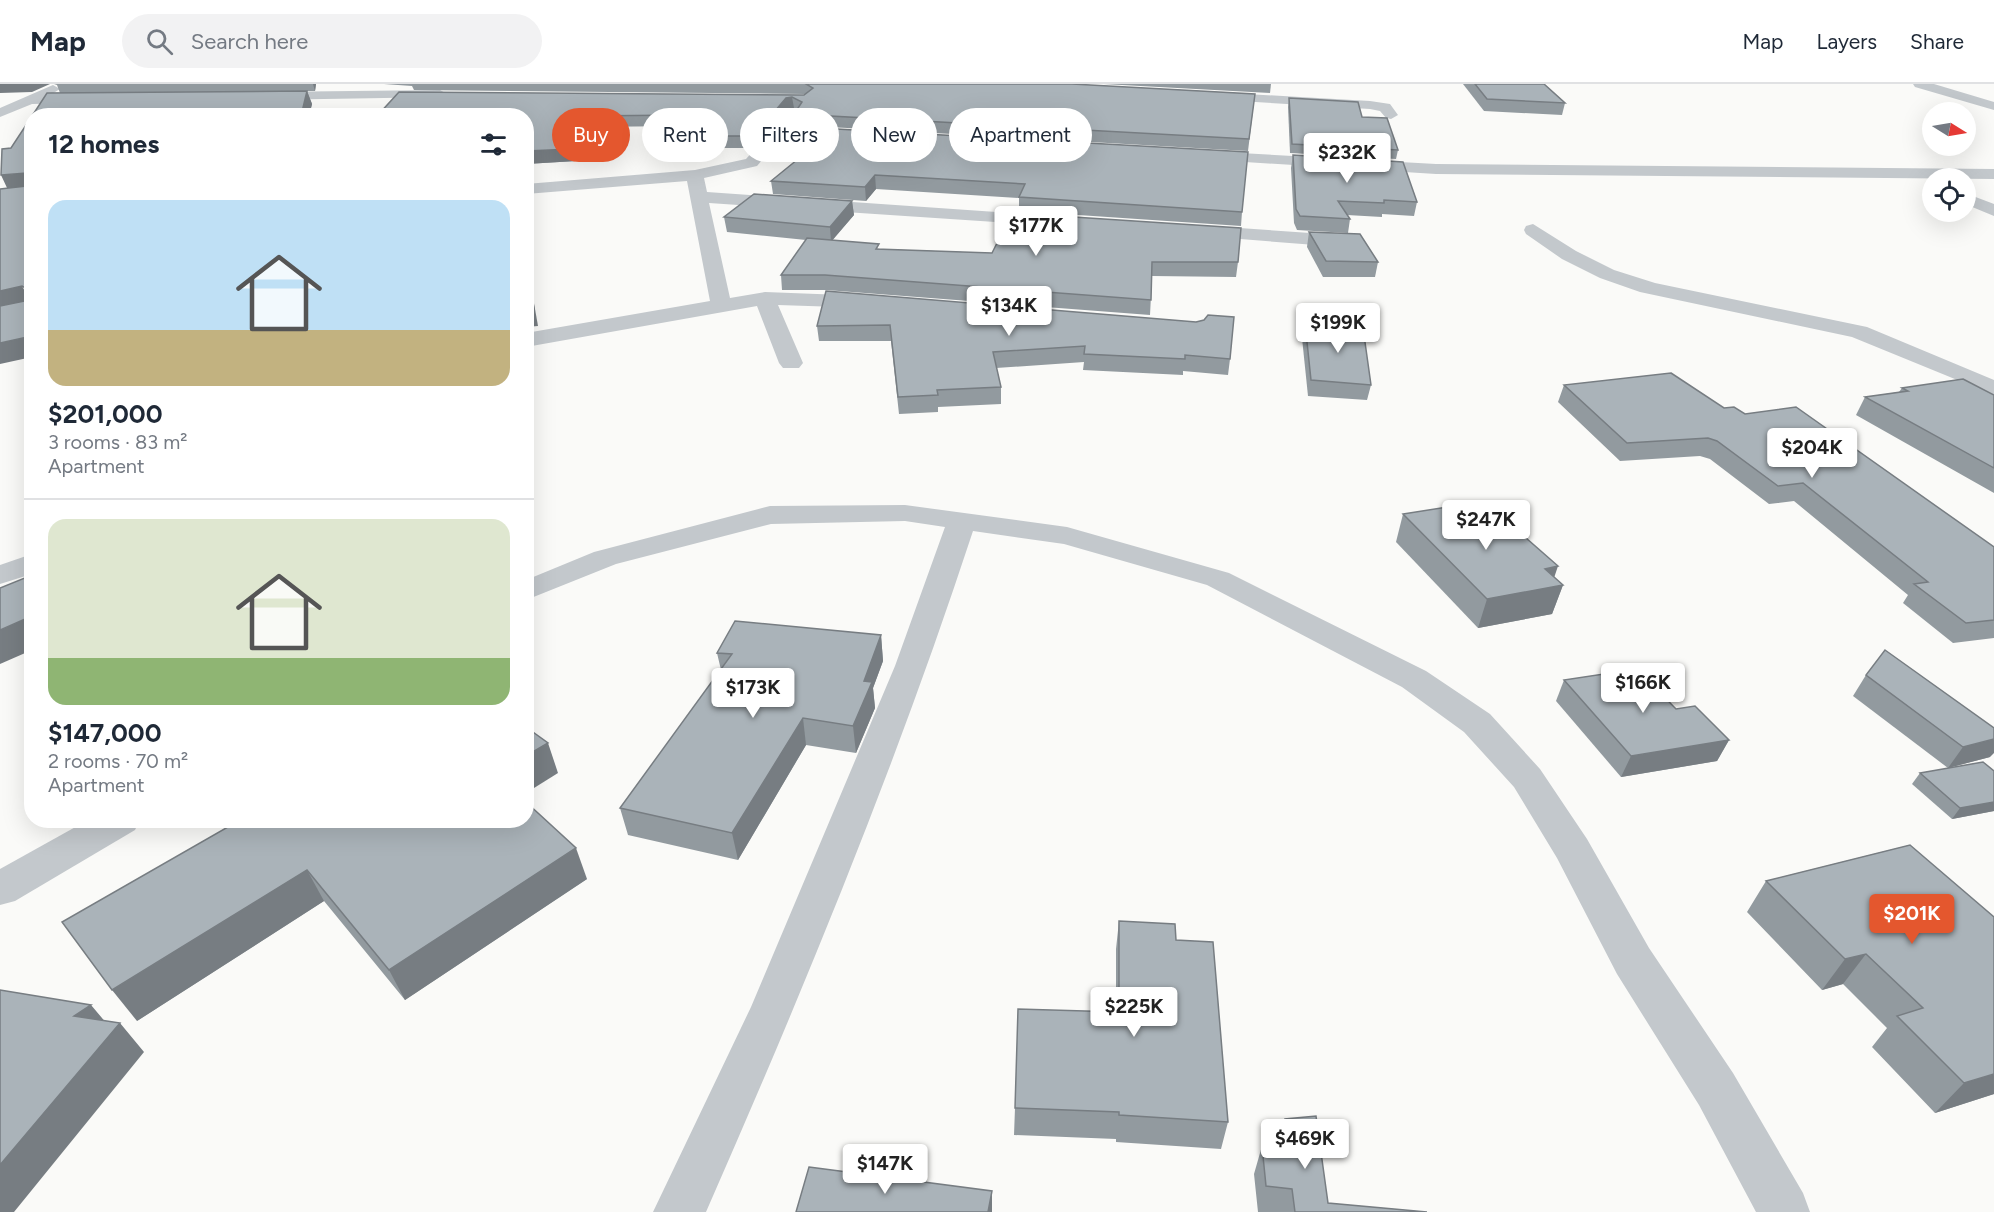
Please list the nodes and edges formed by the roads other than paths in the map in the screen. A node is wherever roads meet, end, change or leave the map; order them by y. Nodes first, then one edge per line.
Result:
1 (61, 84) edge
2 (401, 84) edge
3 (820, 84) edge
4 (1920, 84) edge
5 (390, 94) junction
6 (460, 94) edge
7 (1197, 95) edge
8 (249, 96) edge
9 (106, 99) edge
10 (34, 100) junction
11 (781, 100) edge
12 (805, 100) junction
13 (1994, 106) edge
14 (376, 107) dead end
15 (799, 108) edge
16 (0, 113) edge
17 (1391, 115) dead end
18 (1185, 155) edge
19 (752, 162) edge
20 (1994, 174) edge
21 (695, 175) junction
22 (1976, 175) edge
23 (1922, 178) edge
24 (534, 188) edge
25 (699, 197) junction
26 (1976, 203) edge
27 (1994, 211) edge
28 (1074, 222) edge
29 (1180, 230) edge
30 (1533, 230) dead end
31 (1355, 242) edge
32 (765, 298) junction
33 (885, 303) edge
34 (721, 305) junction
35 (534, 339) edge
36 (790, 363) dead end
37 (1994, 388) edge
38 (962, 521) junction
39 (24, 566) edge
40 (0, 575) edge
41 (534, 588) edge
42 (107, 828) edge
43 (0, 890) edge
44 (679, 1212) edge
45 (1784, 1212) edge

1 - 10 street
2 - 5 street
3 - 12 street
4 - 13 street
5 - 6 street
5 - 8 street
5 - 14 street
7 - 17 street
9 - 10 street
10 - 16 street
11 - 12 street
12 - 15 street
18 - 23 street
19 - 21 street
20 - 22 street
21 - 24 street
21 - 25 street
25 - 28 street
25 - 34 street
26 - 27 street
29 - 31 street
30 - 37 street
32 - 33 street
32 - 34 street
32 - 36 street
34 - 35 street
38 - 41 street
38 - 44 street
38 - 45 street
39 - 40 street
42 - 43 street

